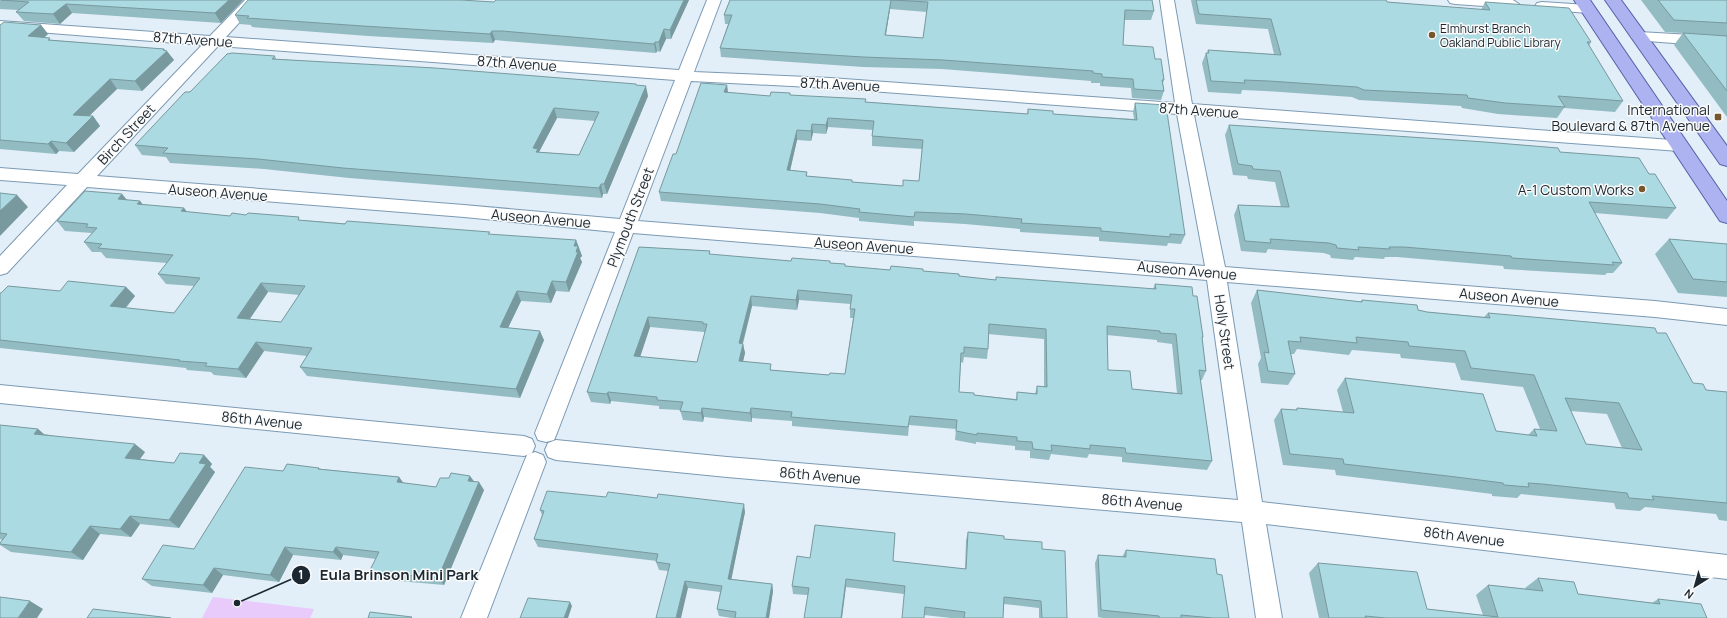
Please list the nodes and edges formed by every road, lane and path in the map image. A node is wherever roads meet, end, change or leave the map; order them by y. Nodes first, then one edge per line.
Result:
1 (253, 0) edge
2 (714, 0) edge
3 (1167, 0) edge
4 (1455, 0) edge
5 (1613, 0) edge
6 (1585, 5) edge
7 (0, 25) edge
8 (1639, 36) junction
9 (214, 40) junction
10 (1727, 42) edge
11 (685, 76) junction
12 (1184, 108) junction
13 (1679, 145) junction
14 (1727, 160) edge
15 (0, 174) edge
16 (82, 181) junction
17 (1727, 216) edge
18 (626, 226) junction
19 (0, 268) edge
20 (1216, 272) junction
21 (1727, 317) edge
22 (0, 394) edge
23 (551, 442) junction
24 (530, 454) junction
25 (1252, 512) junction
26 (1727, 567) edge
27 (474, 618) edge
28 (1269, 618) edge

1 - 9 street, Birch Street
2 - 11 street, Plymouth Street
3 - 12 street, Holly Street
4 - 6 street
5 - 8 main road
6 - 13 main road
7 - 9 street, 87th Avenue
8 - 10 street
8 - 14 main road
9 - 11 street, 87th Avenue
9 - 16 street, Birch Street
11 - 12 street, 87th Avenue
11 - 18 street, Plymouth Street
12 - 13 street, 87th Avenue
12 - 20 street, Holly Street
13 - 17 main road
15 - 16 street, Auseon Avenue
16 - 18 street, Auseon Avenue
16 - 19 street, Birch Street
18 - 20 street, Auseon Avenue
18 - 23 street, Plymouth Street
20 - 21 street, Auseon Avenue
20 - 25 street, Holly Street
22 - 24 street, 86th Avenue
23 - 24 street
23 - 25 street, 86th Avenue
24 - 27 street
25 - 26 street, 86th Avenue
25 - 28 street, Holly Street

